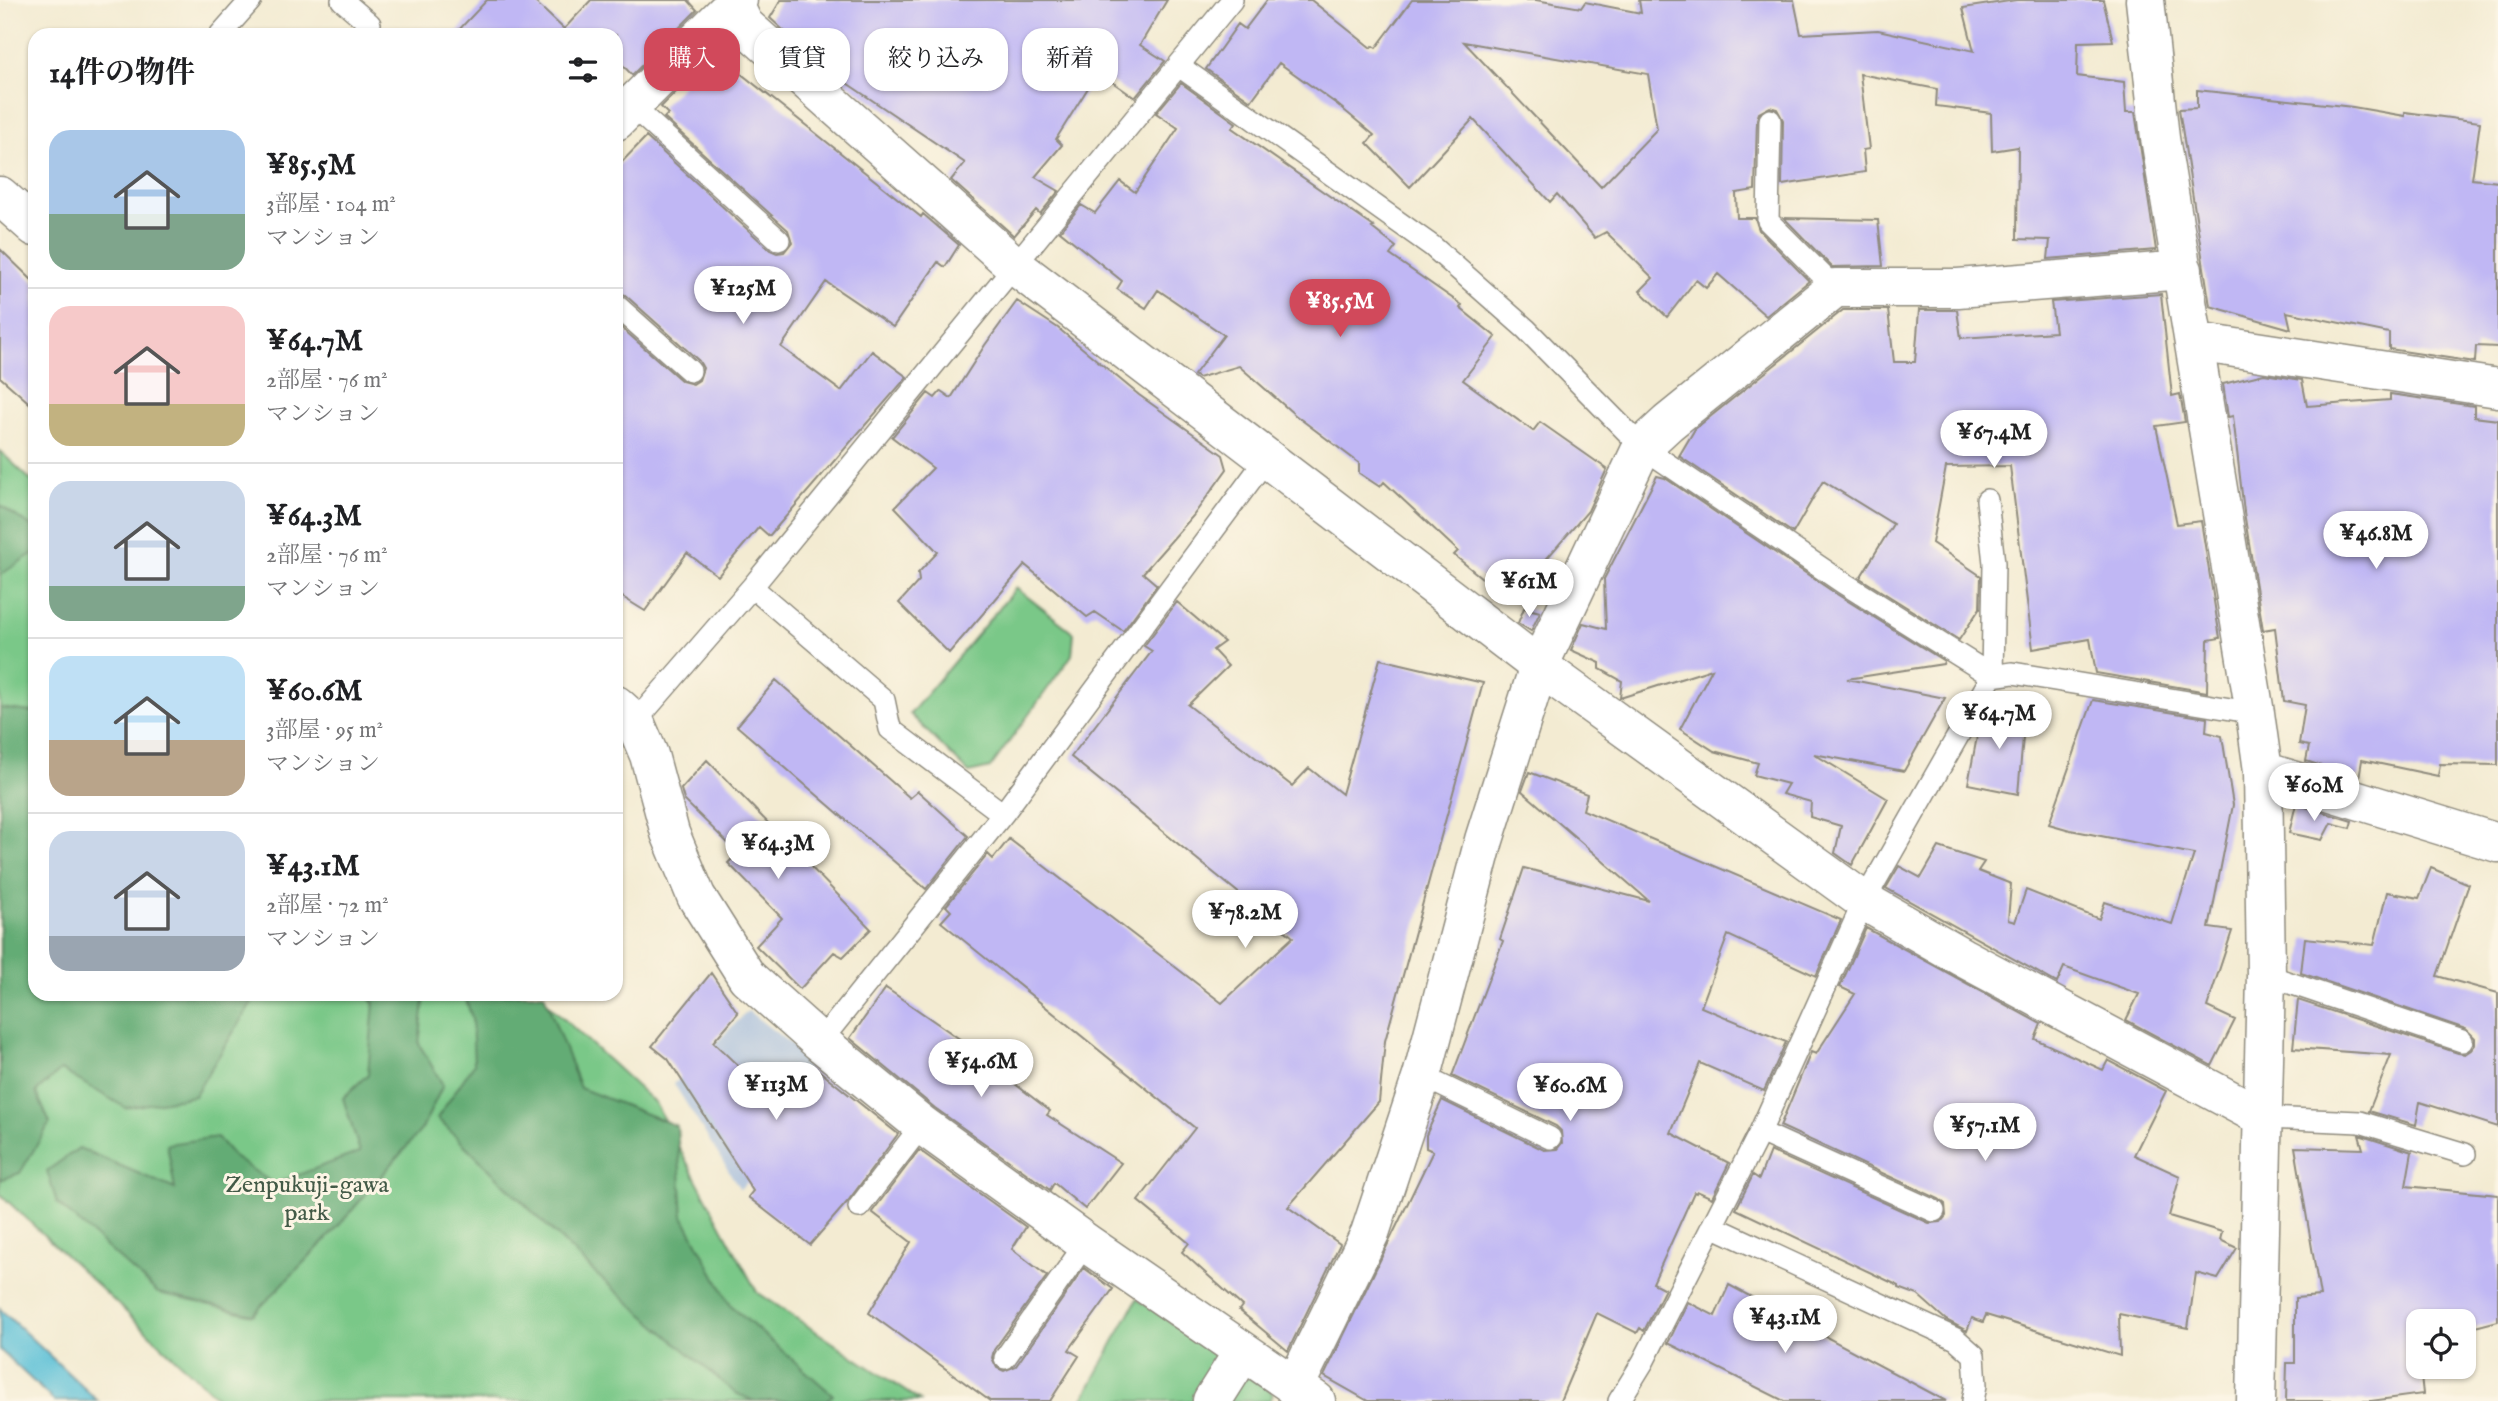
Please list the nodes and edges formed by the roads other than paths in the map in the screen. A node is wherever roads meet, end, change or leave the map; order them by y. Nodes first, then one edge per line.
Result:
1 (251, 0) edge
2 (342, 0) edge
3 (1232, 0) edge
4 (2145, 0) edge
5 (735, 1) edge
6 (370, 24) dead end
7 (226, 28) edge
8 (1179, 66) junction
9 (624, 114) edge
10 (1770, 120) dead end
11 (0, 196) edge
12 (28, 221) edge
13 (779, 240) dead end
14 (1015, 266) junction
15 (2183, 270) junction
16 (1835, 288) junction
17 (623, 311) edge
18 (2196, 342) junction
19 (690, 371) dead end
20 (2498, 388) edge
21 (1642, 447) junction
22 (1267, 457) junction
23 (1987, 500) dead end
24 (752, 587) junction
25 (1539, 666) junction
26 (1992, 676) junction
27 (2255, 713) junction
28 (625, 714) edge
29 (2263, 771) junction
30 (1003, 814) junction
31 (2498, 843) edge
32 (1864, 901) junction
33 (2266, 975) junction
34 (2462, 1041) dead end
35 (820, 1042) junction
36 (1422, 1076) junction
37 (2264, 1118) junction
38 (922, 1125) junction
39 (1760, 1132) junction
40 (1550, 1138) dead end
41 (2465, 1154) dead end
42 (859, 1207) dead end
43 (1934, 1211) dead end
44 (1712, 1226) junction
45 (1086, 1243) junction
46 (1243, 1352) junction
47 (1004, 1358) dead end
48 (1305, 1394) edge
49 (1212, 1401) edge
50 (1619, 1401) edge
51 (1973, 1401) edge
52 (2256, 1401) edge

1 - 7 lane
2 - 6 lane
3 - 8 lane
4 - 15 street
5 - 9 street
5 - 14 street
8 - 14 lane
8 - 21 lane
9 - 13 lane
10 - 16 lane
11 - 12 street
14 - 22 street
14 - 24 lane
15 - 16 street
15 - 18 street
16 - 21 street
17 - 19 lane
18 - 20 street
18 - 27 street
21 - 25 street
21 - 26 lane
22 - 25 street
22 - 30 lane
23 - 26 lane
24 - 28 lane
24 - 30 lane
25 - 32 street
25 - 36 street
26 - 27 lane
26 - 32 lane
27 - 29 street
28 - 35 street
29 - 31 street
29 - 33 street
30 - 35 lane
32 - 37 street
32 - 39 lane
33 - 34 lane
33 - 37 street
35 - 38 street
36 - 40 lane
36 - 48 street
37 - 41 lane
37 - 52 street
38 - 42 lane
38 - 45 street
39 - 43 lane
39 - 44 lane
44 - 50 lane
44 - 51 lane
45 - 46 street
45 - 47 lane
46 - 48 street
46 - 49 street

